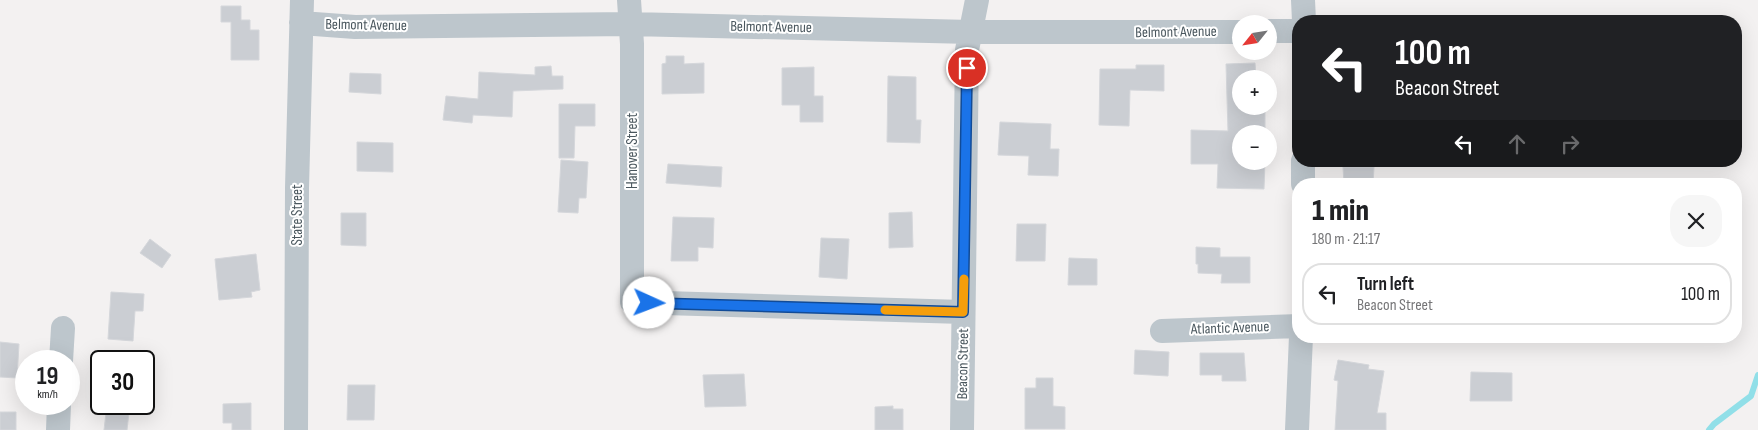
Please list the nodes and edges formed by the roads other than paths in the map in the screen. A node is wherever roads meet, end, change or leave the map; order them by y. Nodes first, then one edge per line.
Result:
1 (629, 0) edge
2 (977, 0) edge
3 (1303, 0) edge
4 (302, 12) edge
5 (1304, 15) edge
6 (631, 24) junction
7 (1278, 31) edge
8 (1292, 31) edge
9 (971, 32) junction
10 (1232, 32) edge
11 (963, 312) junction
12 (1292, 326) edge
13 (63, 328) dead end
14 (1162, 331) dead end
15 (1301, 343) edge
16 (62, 350) edge
17 (59, 415) edge
18 (58, 430) edge
19 (296, 430) edge
20 (962, 430) edge
21 (1296, 430) edge

1 - 6 street, Hanover Street
2 - 9 street, Beacon Street
3 - 5 street
4 - 6 street, Belmont Avenue
4 - 19 street, State Street
6 - 9 street, Belmont Avenue
6 - 11 street, Hanover Street
7 - 8 street
9 - 10 street, Belmont Avenue
9 - 11 street, Beacon Street
11 - 20 street, Beacon Street
12 - 14 street, Atlantic Avenue
13 - 16 street
15 - 21 street
17 - 18 street

